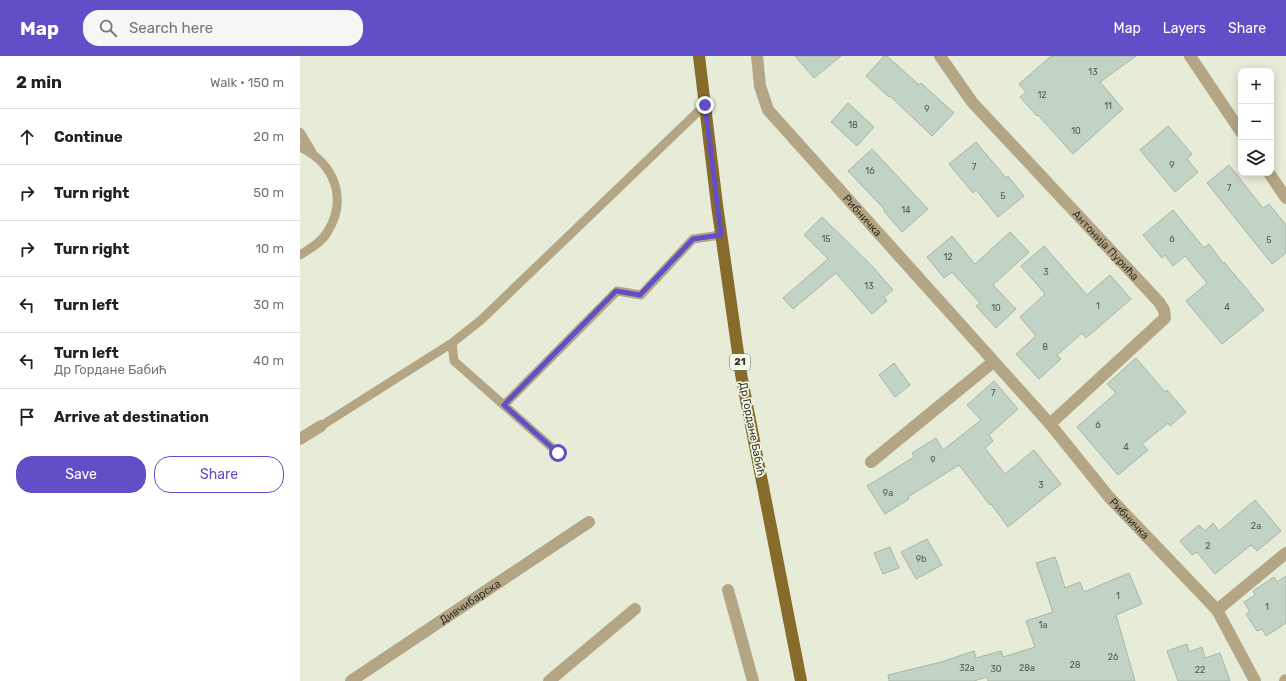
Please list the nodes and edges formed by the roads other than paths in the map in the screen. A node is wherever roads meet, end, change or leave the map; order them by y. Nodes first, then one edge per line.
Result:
1 (699, 56) edge
2 (757, 56) edge
3 (940, 56) edge
4 (1190, 56) edge
5 (705, 105) junction
6 (1238, 128) edge
7 (300, 132) edge
8 (300, 147) edge
9 (312, 152) junction
10 (1271, 176) edge
11 (1286, 198) edge
12 (721, 235) junction
13 (300, 255) edge
14 (452, 343) junction
15 (994, 362) junction
16 (504, 405) junction
17 (1050, 424) junction
18 (320, 426) joint
19 (300, 439) edge
20 (558, 453) dead end
21 (871, 462) dead end
22 (589, 522) dead end
23 (1286, 553) edge
24 (728, 590) dead end
25 (635, 609) dead end
26 (1217, 610) junction
27 (351, 681) edge
28 (549, 681) edge
29 (753, 681) edge
30 (801, 681) edge
31 (1255, 681) edge

1 - 5 main road, Др Гордане Бабић / 21
2 - 15 street, Рибничка
3 - 17 street, Антонија Пурића
4 - 6 street
5 - 12 main road, Др Гордане Бабић / 21
5 - 14 lane
7 - 9 lane
8 - 9 lane
9 - 13 lane
10 - 11 street
12 - 16 lane
12 - 30 main road, Др Гордане Бабић / 21
14 - 16 lane
14 - 18 lane
15 - 17 street, Рибничка
15 - 21 street
16 - 20 lane
17 - 26 street, Рибничка
18 - 19 street
22 - 27 street, Дивчибарска
23 - 26 street
24 - 29 street
25 - 28 street
26 - 31 street, Рибничка

